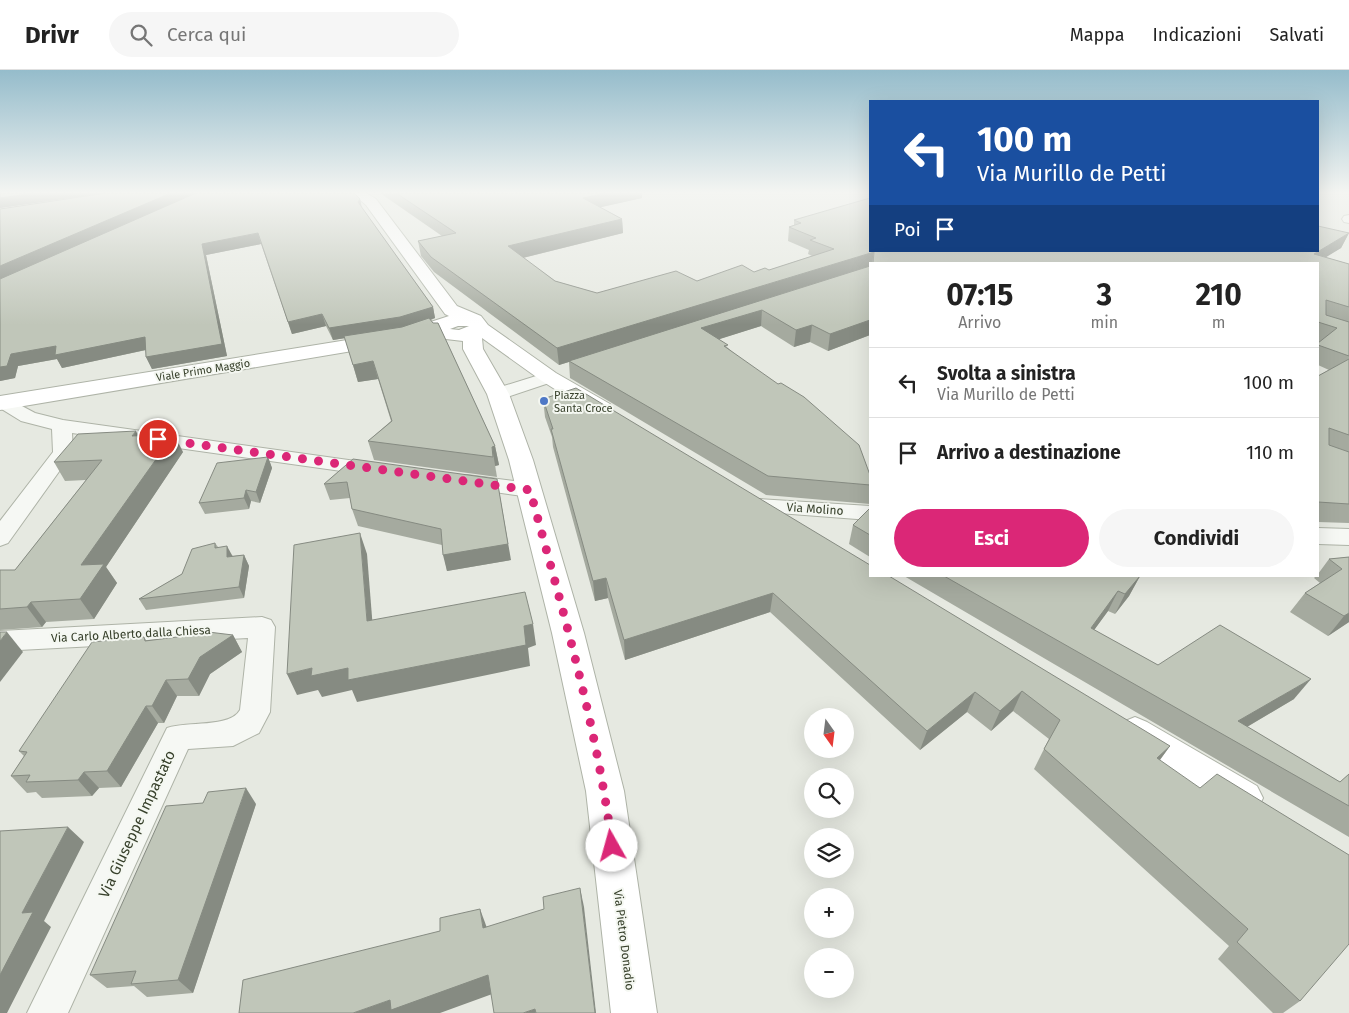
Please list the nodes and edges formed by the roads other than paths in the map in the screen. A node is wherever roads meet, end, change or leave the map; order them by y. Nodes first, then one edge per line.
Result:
1 (395, 237) edge
2 (459, 329) junction
3 (558, 374) junction
4 (498, 394) junction
5 (3, 403) edge
6 (616, 418) edge
7 (62, 426) junction
8 (392, 472) edge
9 (451, 480) edge
10 (530, 490) junction
11 (751, 500) joint
12 (869, 513) edge
13 (810, 536) edge
14 (1319, 536) edge
15 (1349, 537) edge
16 (0, 538) edge
17 (262, 627) joint
18 (0, 641) edge
19 (1113, 719) edge
20 (1273, 815) edge
21 (47, 1013) edge
22 (634, 1013) edge

1 - 2 main road, Via Pietro Donadio
2 - 3 main road
2 - 4 main road, Via Pietro Donadio
2 - 5 main road, Viale Primo Maggio
3 - 4 street
3 - 6 main road
4 - 10 main road, Via Pietro Donadio
5 - 7 street
7 - 8 street
7 - 16 street
9 - 10 street
10 - 22 main road, Via Pietro Donadio
11 - 12 street, Via Molino
11 - 13 main road
14 - 15 street
17 - 18 street, Via Carlo Alberto dalla Chiesa
17 - 21 street, Via Giuseppe Impastato
19 - 20 main road

